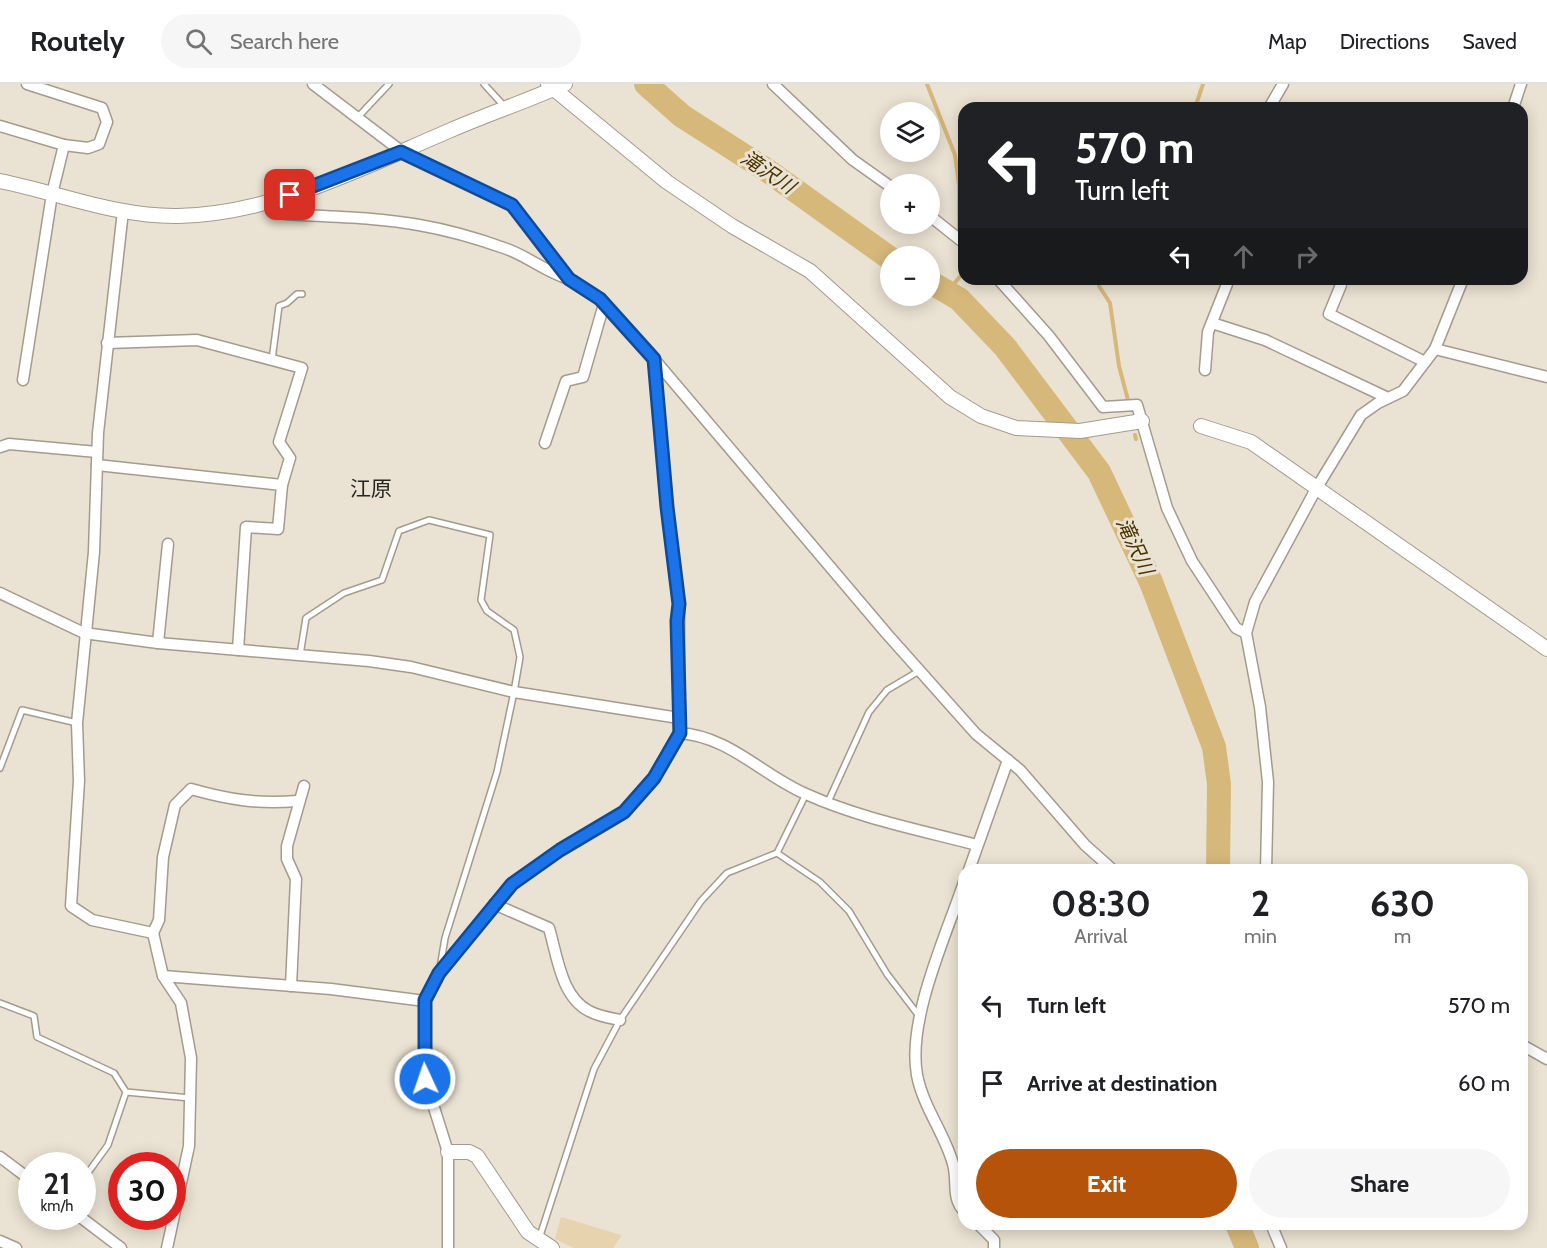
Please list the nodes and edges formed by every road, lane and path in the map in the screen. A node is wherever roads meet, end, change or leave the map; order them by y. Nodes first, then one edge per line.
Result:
1 (27, 84) edge
2 (313, 84) edge
3 (389, 84) edge
4 (484, 84) edge
5 (773, 84) edge
6 (1283, 84) edge
7 (1521, 84) edge
8 (555, 86) edge
9 (1272, 102) edge
10 (1515, 102) edge
11 (506, 108) junction
12 (357, 118) junction
13 (0, 126) edge
14 (64, 145) junction
15 (401, 152) junction
16 (880, 179) edge
17 (0, 181) edge
18 (52, 194) junction
19 (268, 202) junction
20 (123, 211) junction
21 (940, 224) edge
22 (958, 238) edge
23 (569, 279) junction
24 (1003, 285) edge
25 (1227, 285) edge
26 (1341, 285) edge
27 (1461, 285) edge
28 (302, 294) dead end
29 (604, 304) junction
30 (1212, 323) junction
31 (107, 343) junction
32 (1435, 349) junction
33 (654, 359) junction
34 (272, 360) junction
35 (1425, 362) junction
36 (1205, 370) dead end
37 (1547, 377) edge
38 (23, 380) dead end
39 (1388, 398) junction
40 (1142, 421) junction
41 (1201, 426) dead end
42 (545, 443) dead end
43 (0, 447) edge
44 (97, 452) junction
45 (97, 465) junction
46 (282, 485) junction
47 (1316, 489) junction
48 (168, 544) dead end
49 (0, 593) edge
50 (84, 633) junction
51 (1246, 633) junction
52 (158, 643) junction
53 (1547, 649) edge
54 (238, 650) junction
55 (300, 655) junction
56 (920, 670) junction
57 (514, 692) junction
58 (679, 718) junction
59 (77, 723) junction
60 (680, 733) junction
61 (1008, 760) junction
62 (0, 768) edge
63 (303, 786) dead end
64 (806, 794) junction
65 (297, 801) junction
66 (827, 802) junction
67 (977, 845) junction
68 (777, 853) junction
69 (971, 864) edge
70 (1106, 864) edge
71 (1266, 864) edge
72 (958, 900) edge
73 (494, 904) junction
74 (153, 933) junction
75 (439, 973) junction
76 (164, 976) junction
77 (291, 986) junction
78 (425, 1000) junction
79 (0, 1003) edge
80 (919, 1016) junction
81 (621, 1020) junction
82 (1528, 1048) edge
83 (1547, 1059) edge
84 (126, 1092) junction
85 (190, 1098) junction
86 (448, 1152) junction
87 (0, 1157) edge
88 (96, 1162) edge
89 (18, 1170) edge
90 (958, 1204) edge
91 (96, 1229) edge
92 (984, 1230) edge
93 (1274, 1230) edge
94 (0, 1241) edge
95 (539, 1241) junction
96 (16, 1248) edge
97 (121, 1248) edge
98 (166, 1248) edge
99 (448, 1248) edge
100 (552, 1248) edge
101 (994, 1248) edge
102 (1281, 1248) edge

1 - 14 street
2 - 12 street
3 - 12 lane
4 - 11 lane
5 - 16 street
6 - 9 street
7 - 10 street
8 - 11 street
8 - 40 street
11 - 15 street
12 - 15 street
13 - 14 street
14 - 18 street
15 - 19 street
15 - 23 street
17 - 18 street
18 - 20 street
18 - 38 street
19 - 20 street
19 - 23 street
20 - 31 street
21 - 22 street
23 - 29 street
24 - 40 street
25 - 30 street
26 - 35 street
27 - 32 street
28 - 34 lane
29 - 33 street
29 - 42 street
30 - 36 street
30 - 39 street
31 - 34 street
31 - 44 street
32 - 35 street
32 - 37 street
33 - 56 street
33 - 58 street
34 - 46 street
35 - 39 street
39 - 47 street
40 - 51 street
41 - 47 street
43 - 44 street
44 - 45 street
45 - 46 street
45 - 50 street
46 - 54 street
47 - 51 street
47 - 53 street
48 - 52 street
49 - 50 street
50 - 52 street
50 - 59 street
51 - 71 street
52 - 54 street
54 - 55 street
55 - 57 street
55 - 57 lane
56 - 61 street
56 - 66 lane
57 - 58 street
57 - 75 lane
58 - 60 street
59 - 62 lane
59 - 74 street
60 - 64 street
60 - 73 street
61 - 67 street
61 - 70 street
63 - 65 street
64 - 66 street
64 - 68 lane
65 - 74 street
65 - 77 street
66 - 67 street
67 - 69 street
68 - 80 lane
68 - 81 lane
72 - 80 street
73 - 75 street
73 - 81 street
74 - 76 street
75 - 78 street
76 - 77 street
76 - 85 street
77 - 78 street
78 - 86 street
79 - 84 lane
80 - 90 street
81 - 95 lane
82 - 83 street
84 - 85 lane
84 - 88 lane
85 - 98 street
86 - 95 street
86 - 99 street
87 - 89 street
91 - 97 street
92 - 101 street
93 - 102 street
94 - 96 street
95 - 100 street

